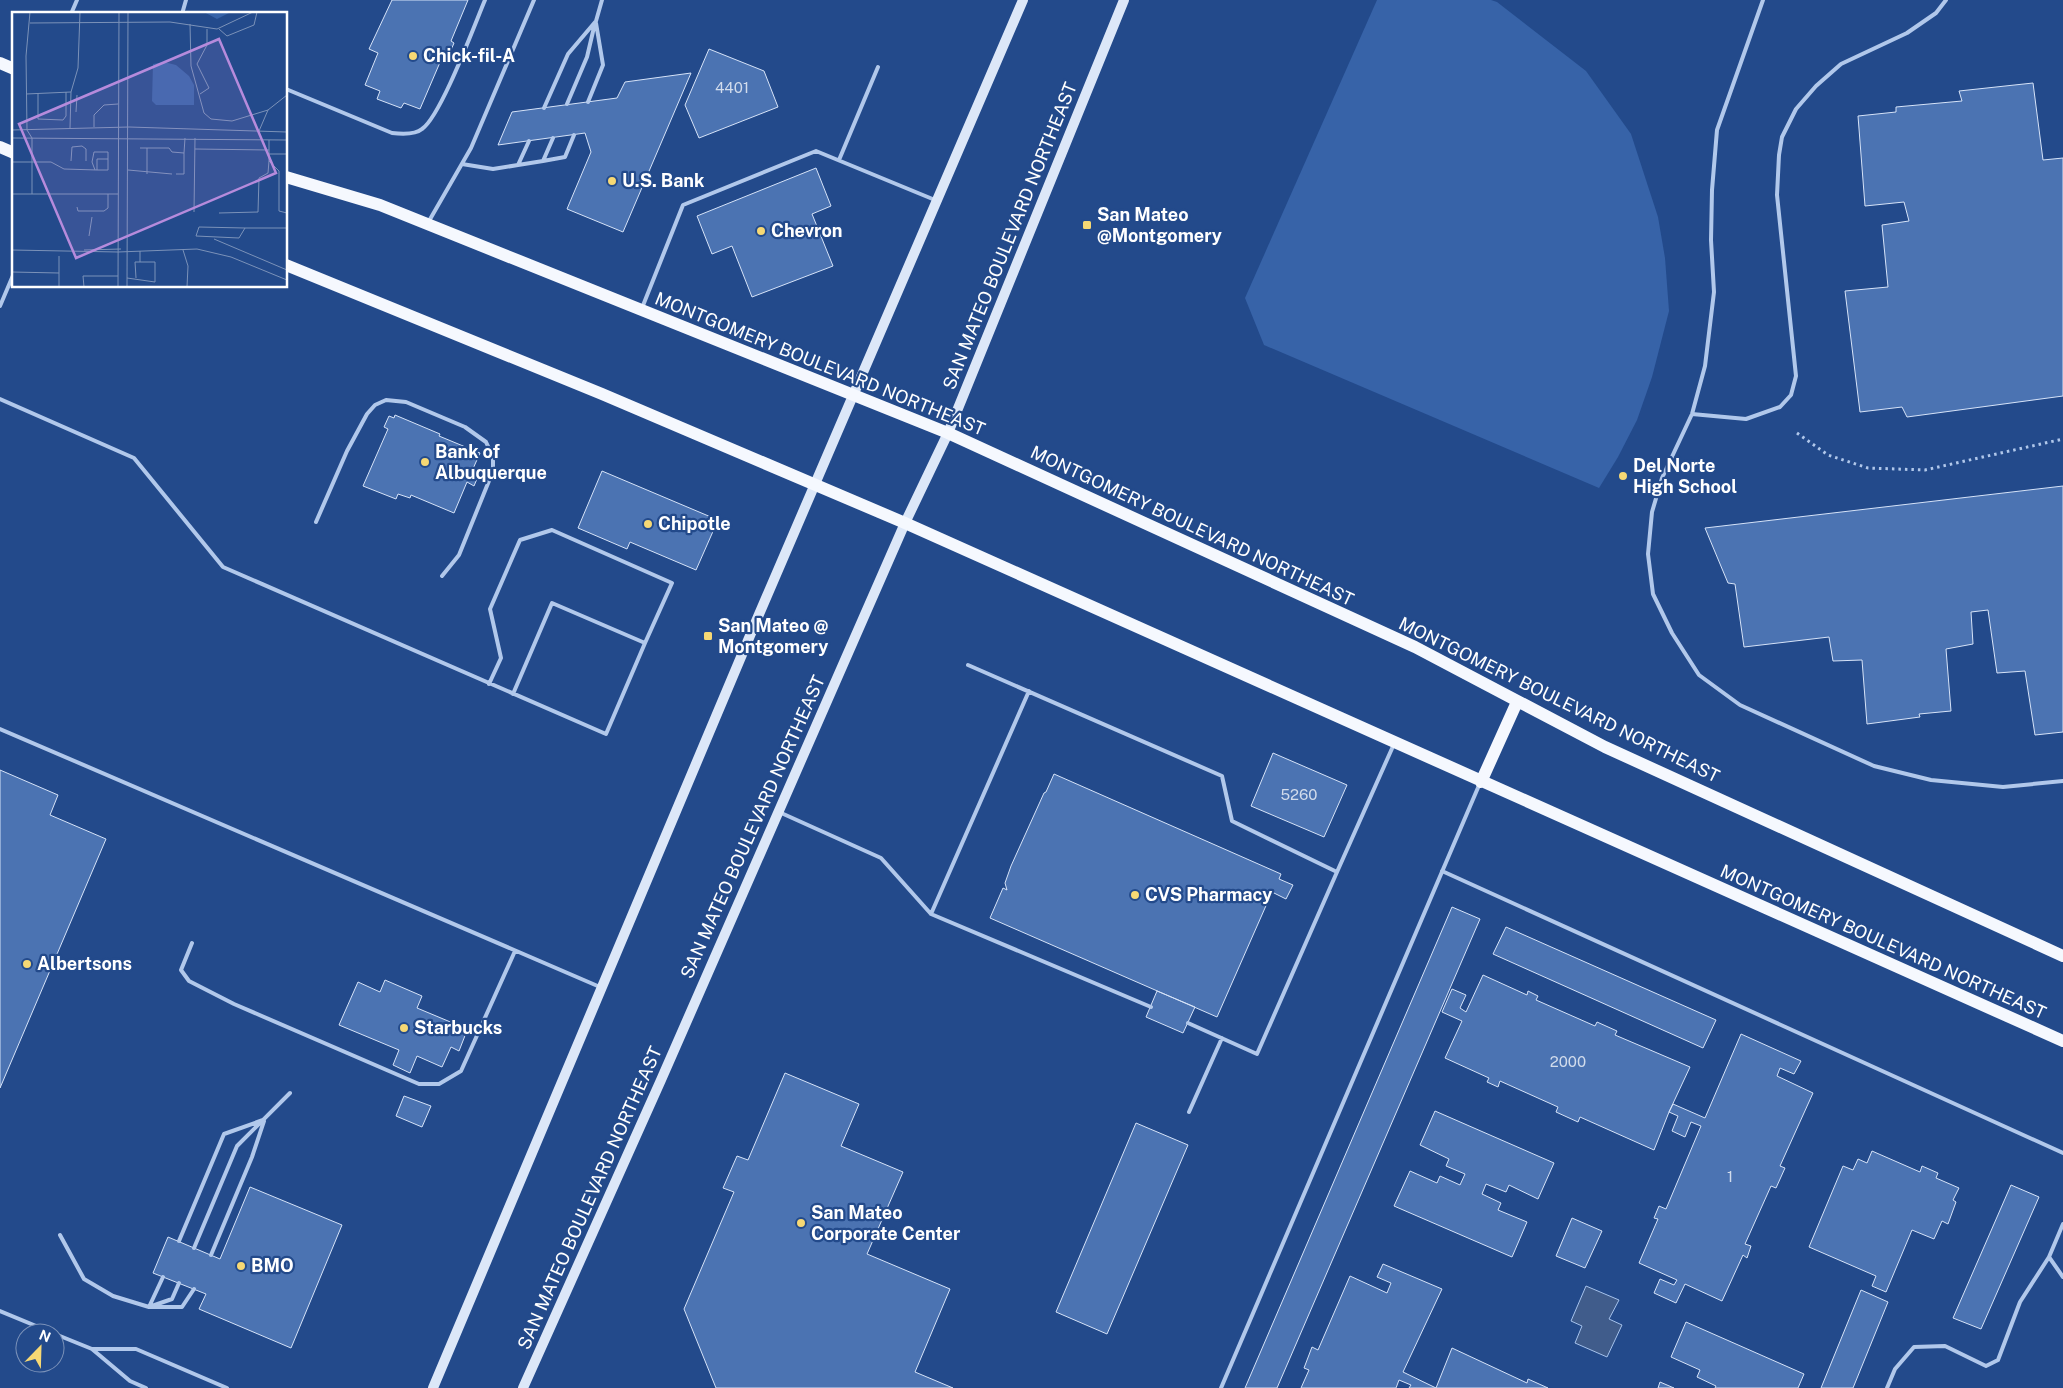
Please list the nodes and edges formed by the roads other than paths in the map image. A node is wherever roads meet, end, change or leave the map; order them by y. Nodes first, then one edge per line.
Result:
1 (77, 0) edge
2 (485, 0) edge
3 (534, 0) edge
4 (602, 0) edge
5 (1023, 0) edge
6 (1124, 0) edge
7 (1763, 0) edge
8 (1946, 0) edge
9 (72, 12) edge
10 (596, 21) junction
11 (0, 63) edge
12 (878, 66) dead end
13 (12, 68) edge
14 (288, 89) edge
15 (588, 102) dead end
16 (567, 104) dead end
17 (544, 108) dead end
18 (574, 135) dead end
19 (553, 138) dead end
20 (529, 141) dead end
21 (0, 147) edge
22 (12, 152) edge
23 (839, 160) junction
24 (543, 161) junction
25 (462, 164) junction
26 (518, 165) junction
27 (288, 178) edge
28 (937, 201) junction
29 (427, 224) junction
30 (288, 266) edge
31 (12, 278) edge
32 (0, 306) edge
33 (641, 310) junction
34 (853, 395) junction
35 (0, 399) edge
36 (1692, 414) junction
37 (948, 433) junction
38 (815, 484) junction
39 (316, 522) dead end
40 (905, 523) junction
41 (442, 576) dead end
42 (645, 643) junction
43 (968, 665) dead end
44 (489, 684) junction
45 (1029, 691) junction
46 (513, 694) junction
47 (1518, 702) junction
48 (0, 729) edge
49 (1394, 743) junction
50 (1481, 782) junction
51 (2063, 782) edge
52 (777, 812) junction
53 (1442, 871) junction
54 (1337, 872) junction
55 (931, 914) junction
56 (192, 943) dead end
57 (515, 950) junction
58 (2063, 956) edge
59 (602, 988) junction
60 (1151, 1007) dead end
61 (1188, 1023) dead end
62 (1222, 1038) junction
63 (2063, 1041) edge
64 (290, 1093) dead end
65 (1189, 1112) dead end
66 (265, 1119) junction
67 (2063, 1153) edge
68 (2063, 1224) edge
69 (60, 1235) dead end
70 (178, 1241) dead end
71 (194, 1248) dead end
72 (211, 1255) dead end
73 (2050, 1257) junction
74 (163, 1277) dead end
75 (2063, 1277) edge
76 (179, 1283) dead end
77 (194, 1289) dead end
78 (149, 1307) junction
79 (0, 1311) edge
80 (29, 1323) edge
81 (65, 1338) edge
82 (92, 1349) junction
83 (146, 1388) edge
84 (227, 1388) edge
85 (433, 1388) edge
86 (523, 1388) edge
87 (1221, 1388) edge
88 (1887, 1388) edge

1 - 9 lane
2 - 14 lane
3 - 25 lane
4 - 10 lane
5 - 28 main road
6 - 37 main road, SAN MATEO BOULEVARD NORTHEAST
7 - 36 lane
8 - 36 lane
10 - 15 lane
10 - 16 lane
10 - 17 lane
11 - 13 main road
12 - 23 lane
18 - 24 lane
19 - 24 lane
20 - 26 lane
21 - 22 main road
23 - 28 lane
23 - 33 lane
24 - 26 lane
25 - 26 lane
25 - 29 lane
27 - 29 main road, MONTGOMERY BOULEVARD NORTHEAST
28 - 34 main road
29 - 33 main road, MONTGOMERY BOULEVARD NORTHEAST
30 - 38 main road, MONTGOMERY BOULEVARD NORTHEAST
31 - 32 lane
33 - 34 main road, MONTGOMERY BOULEVARD NORTHEAST
34 - 37 main road, MONTGOMERY BOULEVARD NORTHEAST
34 - 38 main road
35 - 44 lane
36 - 51 lane
37 - 40 main road, SAN MATEO BOULEVARD NORTHEAST
37 - 47 main road, MONTGOMERY BOULEVARD NORTHEAST
38 - 40 main road, MONTGOMERY BOULEVARD NORTHEAST
38 - 59 main road
39 - 41 lane
40 - 49 main road, MONTGOMERY BOULEVARD NORTHEAST
40 - 52 main road, SAN MATEO BOULEVARD NORTHEAST
42 - 44 lane
42 - 46 lane
42 - 46 lane
43 - 45 lane
44 - 46 lane
45 - 54 lane
45 - 55 lane
47 - 50 main road
47 - 58 main road, MONTGOMERY BOULEVARD NORTHEAST
48 - 57 lane
49 - 50 main road, MONTGOMERY BOULEVARD NORTHEAST
49 - 54 lane
50 - 53 lane
50 - 63 main road, MONTGOMERY BOULEVARD NORTHEAST
52 - 55 lane
52 - 86 main road, SAN MATEO BOULEVARD NORTHEAST
53 - 67 lane
53 - 87 lane
54 - 62 lane
55 - 60 lane
56 - 57 lane
57 - 59 lane
59 - 85 main road
61 - 62 lane
62 - 65 lane
64 - 66 lane
66 - 70 lane
66 - 71 lane
66 - 72 lane
68 - 73 lane
69 - 78 lane
73 - 75 lane
73 - 88 lane
74 - 78 lane
76 - 78 lane
77 - 78 lane
79 - 80 lane
81 - 82 lane
82 - 83 lane
82 - 84 lane

